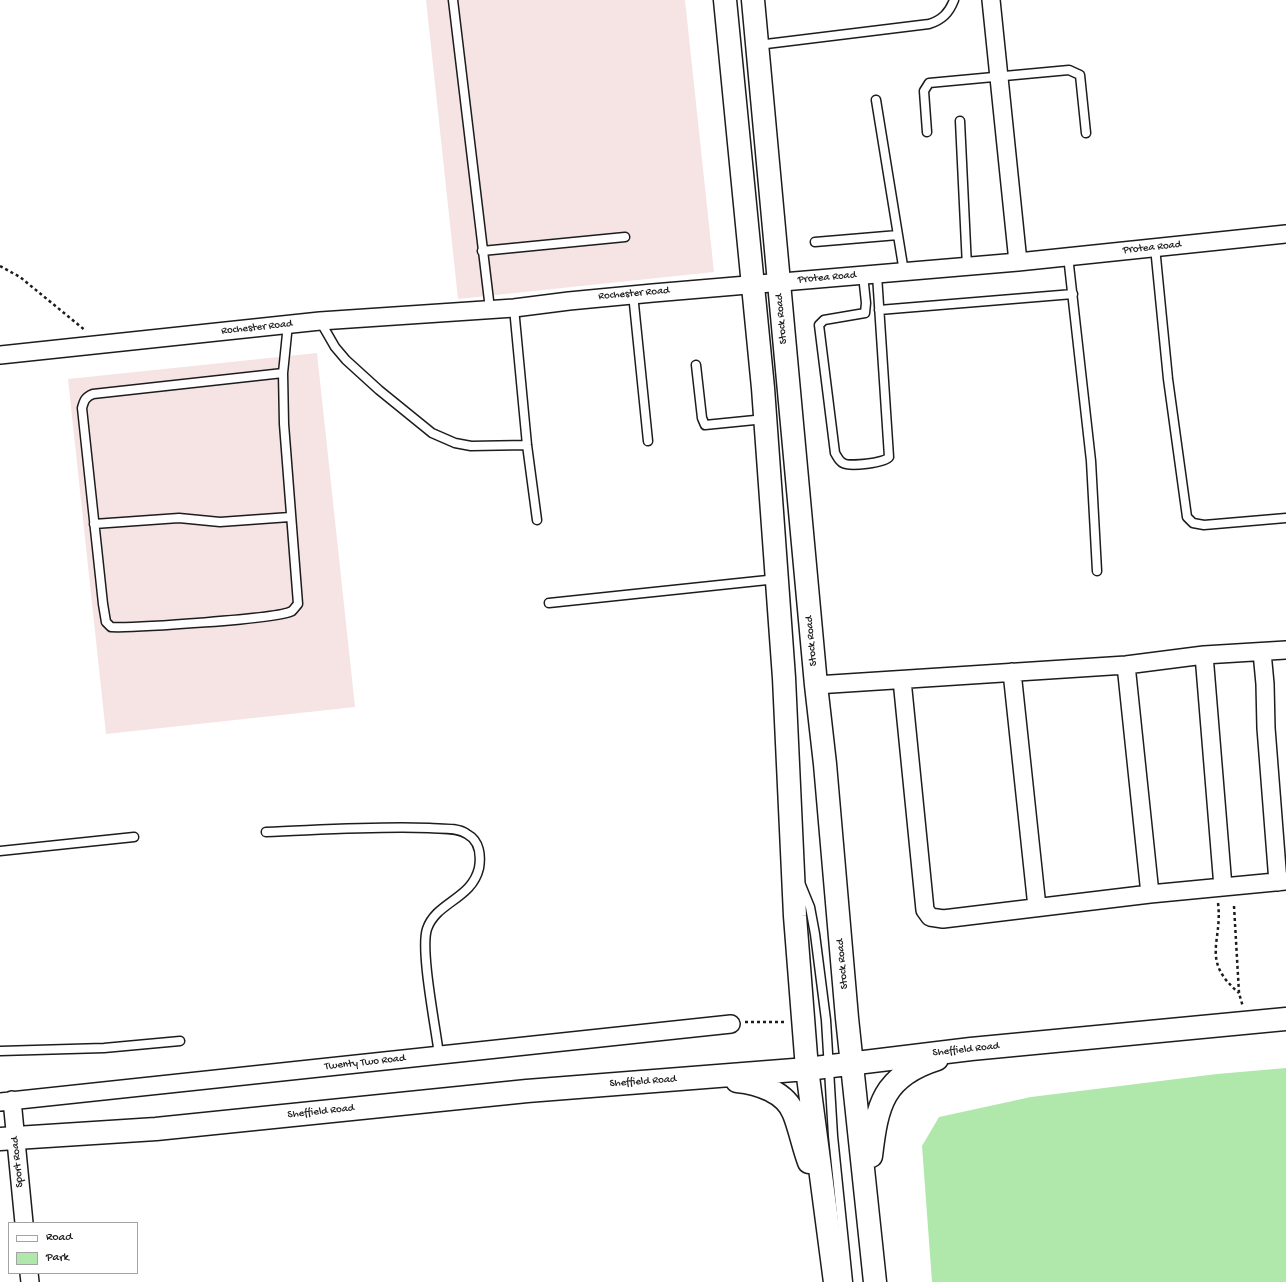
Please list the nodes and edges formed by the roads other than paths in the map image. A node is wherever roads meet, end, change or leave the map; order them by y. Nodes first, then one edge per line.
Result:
1 (453, 0) edge
2 (725, 0) edge
3 (753, 0) edge
4 (954, 0) edge
5 (991, 0) edge
6 (757, 45) junction
7 (1000, 77) junction
8 (876, 100) dead end
9 (960, 121) dead end
10 (927, 132) dead end
11 (1086, 132) dead end
12 (1286, 234) edge
13 (898, 235) junction
14 (625, 237) dead end
15 (816, 242) dead end
16 (1155, 247) junction
17 (482, 251) junction
18 (1068, 256) junction
19 (1018, 262) junction
20 (967, 267) junction
21 (904, 272) junction
22 (870, 275) junction
23 (779, 282) junction
24 (753, 284) junction
25 (633, 294) junction
26 (1073, 294) junction
27 (514, 308) junction
28 (490, 309) junction
29 (880, 310) junction
30 (320, 321) junction
31 (288, 324) junction
32 (0, 355) edge
33 (696, 365) dead end
34 (283, 373) junction
35 (766, 419) junction
36 (648, 441) dead end
37 (528, 445) junction
38 (290, 516) junction
39 (1286, 518) edge
40 (537, 520) dead end
41 (94, 524) junction
42 (1097, 571) dead end
43 (778, 579) junction
44 (549, 603) dead end
45 (1286, 650) edge
46 (1262, 652) junction
47 (1204, 656) junction
48 (1126, 665) junction
49 (1012, 672) junction
50 (902, 680) junction
51 (816, 685) junction
52 (266, 832) dead end
53 (134, 837) dead end
54 (0, 851) edge
55 (1282, 882) edge
56 (1220, 888) junction
57 (1150, 894) junction
58 (1037, 907) junction
59 (1286, 1019) edge
60 (731, 1024) road end
61 (180, 1041) dead end
62 (971, 1049) junction
63 (0, 1052) edge
64 (439, 1055) junction
65 (852, 1064) junction
66 (818, 1068) junction
67 (693, 1078) junction
68 (6, 1101) edge
69 (7, 1138) edge
70 (867, 1190) junction
71 (826, 1217) junction
72 (24, 1222) edge
73 (835, 1282) edge
74 (848, 1282) edge
75 (875, 1282) edge

1 - 17 lane
2 - 24 main road
3 - 6 main road, Stock Road
4 - 6 lane
5 - 7 street
6 - 23 main road, Stock Road
7 - 10 lane
7 - 11 lane
7 - 19 street
8 - 13 lane
9 - 20 lane
12 - 16 street, Protea Road
13 - 15 lane
13 - 21 lane
14 - 17 lane
16 - 18 street, Protea Road
16 - 39 lane
17 - 28 lane
18 - 19 street, Protea Road
18 - 26 lane
19 - 20 street, Protea Road
20 - 21 street, Protea Road
21 - 22 street, Protea Road
22 - 23 street, Protea Road
22 - 29 lane
22 - 29 lane
23 - 24 street, Protea Road
23 - 51 main road, Stock Road
24 - 25 street, Rochester Road
24 - 35 main road
25 - 27 street, Rochester Road
25 - 36 lane
26 - 29 lane
26 - 42 lane
27 - 28 street, Rochester Road
27 - 37 lane
28 - 30 street, Rochester Road
30 - 31 street, Rochester Road
30 - 37 lane
31 - 32 street, Rochester Road
31 - 34 lane
33 - 35 lane
34 - 38 lane
34 - 41 lane
35 - 43 main road
37 - 40 lane
38 - 41 lane
38 - 41 lane
43 - 44 lane
43 - 66 main road
45 - 46 street
46 - 47 street
46 - 55 street
47 - 48 street
47 - 56 street
48 - 49 street
48 - 57 street
49 - 50 street
49 - 58 street
50 - 51 street
50 - 58 street
51 - 65 main road, Stock Road
52 - 64 lane
53 - 54 lane
55 - 56 street
56 - 57 street
57 - 58 street
59 - 62 main road, Sheffield Road
60 - 64 street, Twenty Two Road
61 - 63 lane
62 - 65 main road, Sheffield Road
62 - 70 main road
64 - 68 street, Twenty Two Road
65 - 66 main road, Sheffield Road
65 - 70 main road, Stock Road
66 - 67 main road, Sheffield Road
66 - 71 main road
66 - 74 lane
67 - 69 main road, Sheffield Road
67 - 71 main road
68 - 69 street, Sport Road
69 - 72 street, Sport Road
70 - 75 main road, Stock Road
71 - 73 main road

